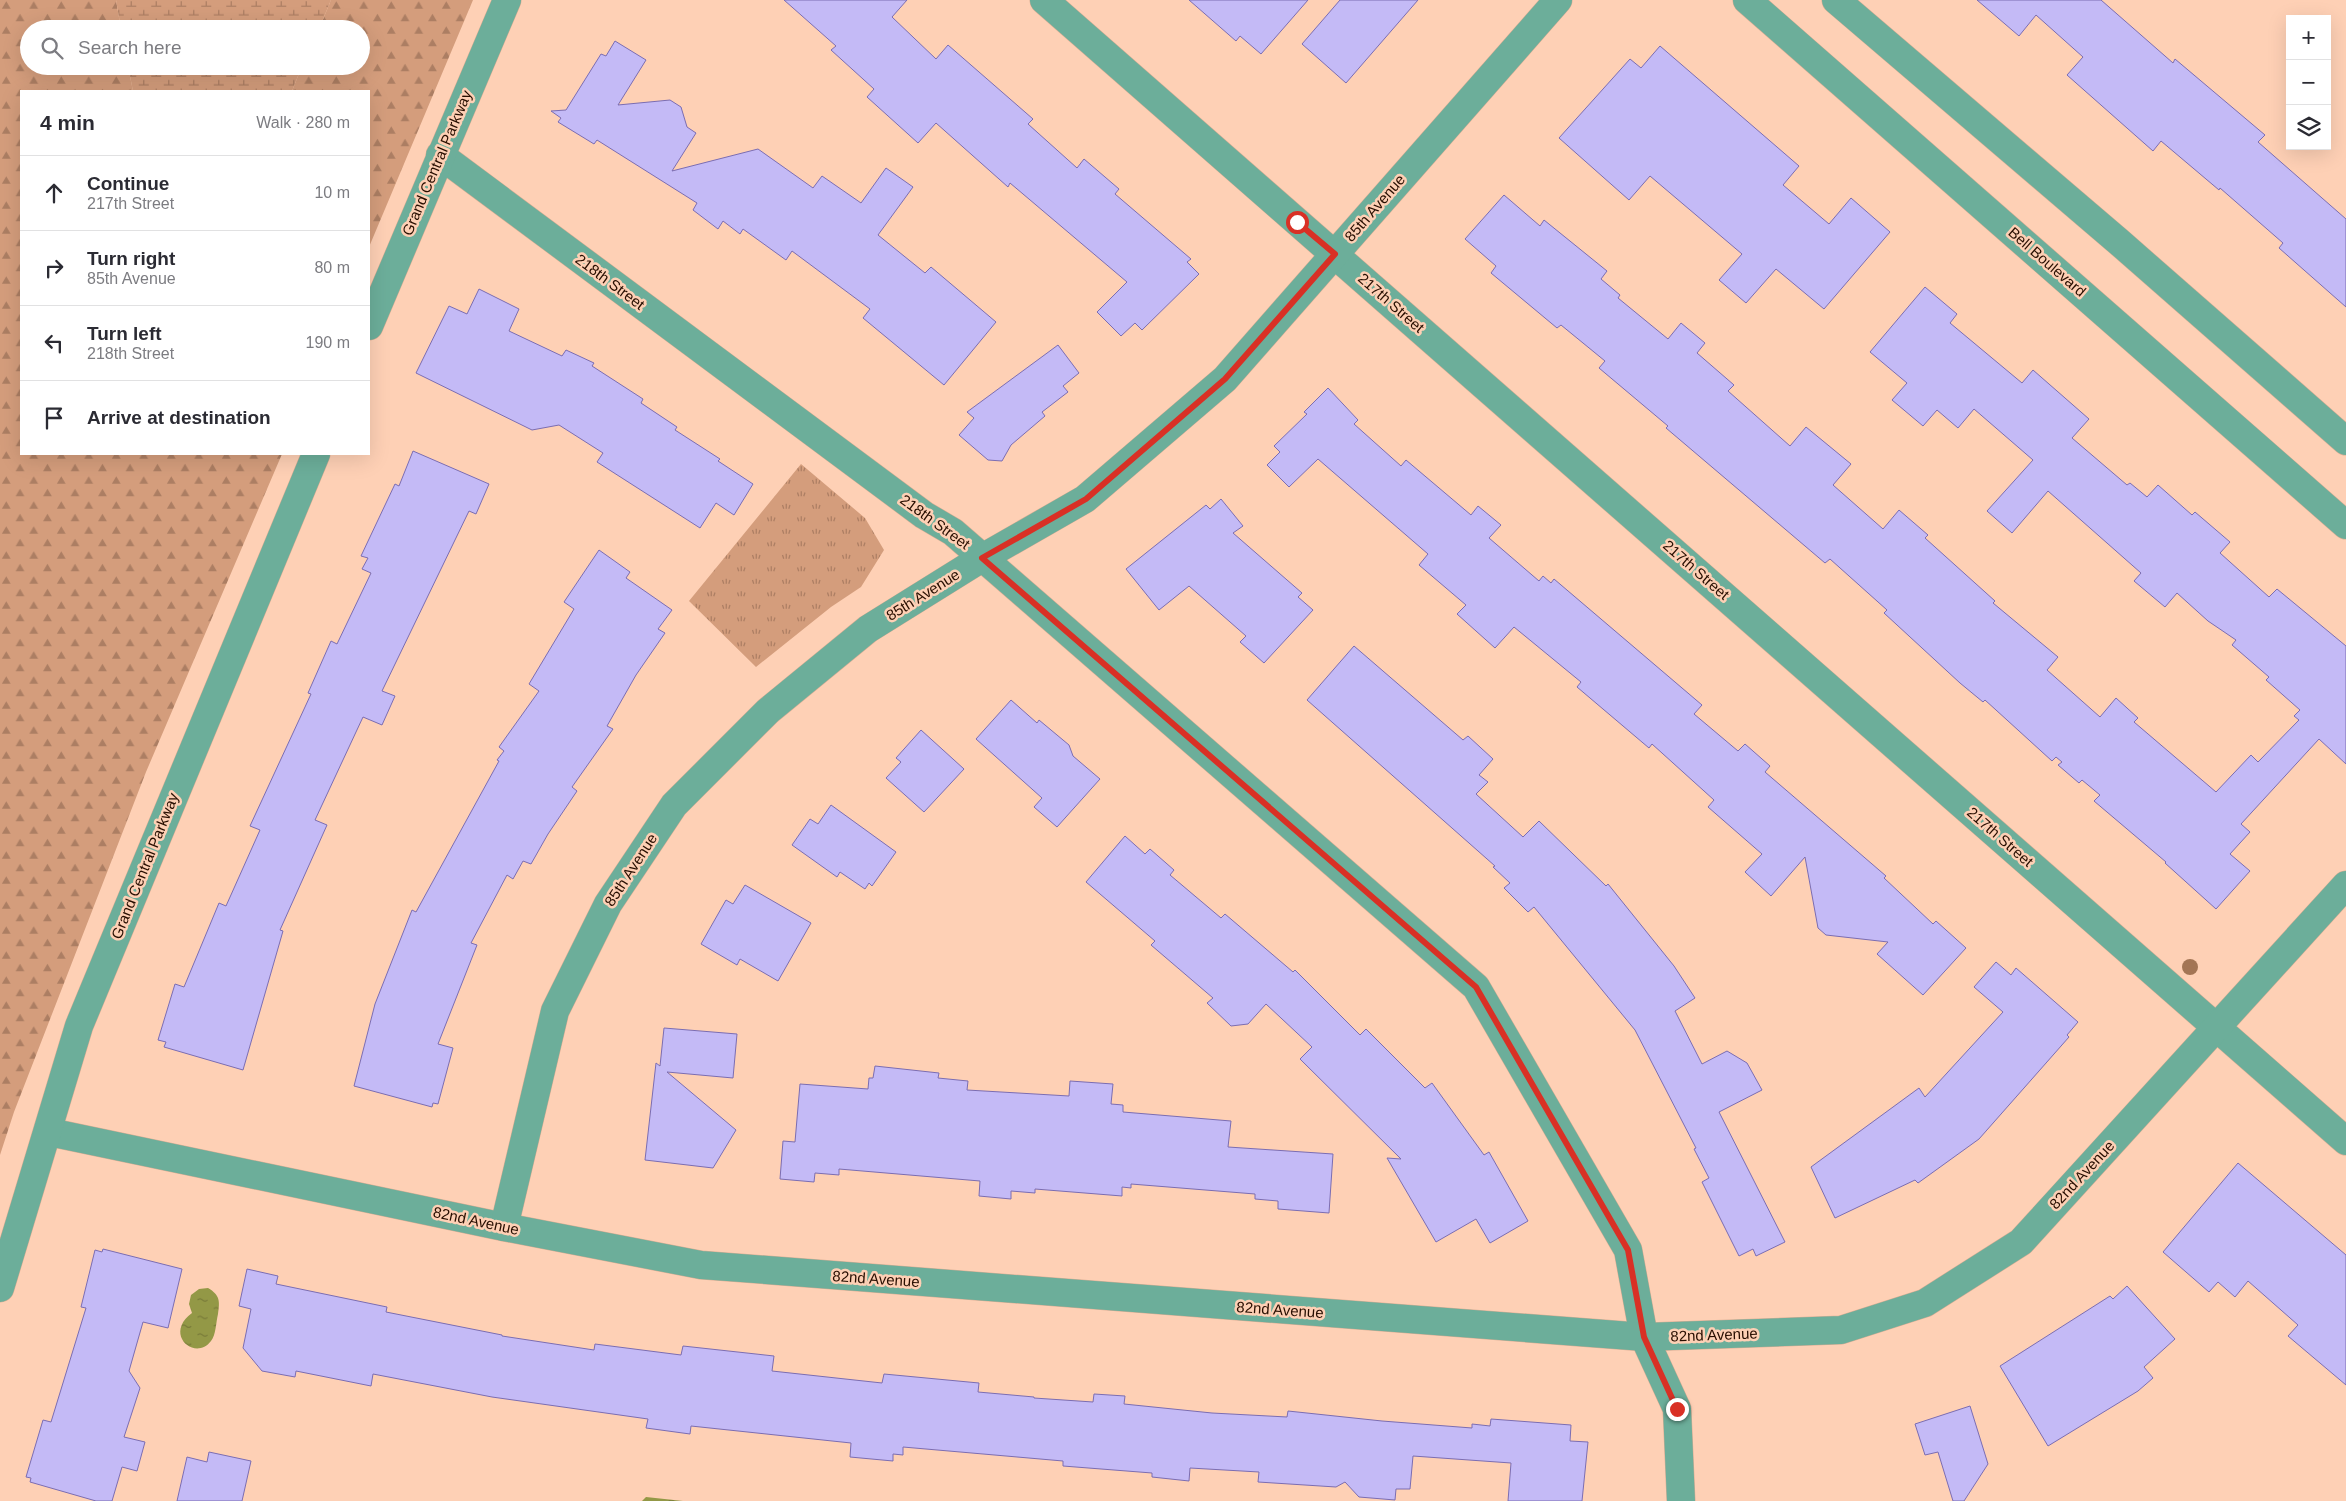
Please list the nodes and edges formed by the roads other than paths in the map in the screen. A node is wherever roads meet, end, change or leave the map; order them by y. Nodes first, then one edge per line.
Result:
1 (507, 0) edge
2 (1044, 0) edge
3 (1558, 0) edge
4 (1747, 0) edge
5 (1836, 0) edge
6 (440, 155) junction
7 (1335, 254) junction
8 (370, 324) edge
9 (2346, 441) edge
10 (316, 455) edge
11 (2346, 525) edge
12 (982, 558) junction
13 (2346, 885) edge
14 (2218, 1028) junction
15 (49, 1132) junction
16 (2346, 1141) edge
17 (504, 1227) junction
18 (0, 1288) edge
19 (1644, 1337) junction
20 (1681, 1501) edge

1 - 6 street, Grand Central Parkway
2 - 7 street, 217th Street
3 - 7 street, 85th Avenue
4 - 11 street, Bell Boulevard
5 - 9 street
6 - 8 street, Grand Central Parkway
6 - 12 street, 218th Street
7 - 12 street, 85th Avenue
7 - 14 street, 217th Street
10 - 15 street, Grand Central Parkway
12 - 17 street, 85th Avenue
12 - 19 street, 218th Street
13 - 14 street, 82nd Avenue
14 - 16 street, 217th Street
14 - 19 street, 82nd Avenue
15 - 17 street, 82nd Avenue
15 - 18 street, Grand Central Parkway
17 - 19 street, 82nd Avenue
19 - 20 street, 218th Street

